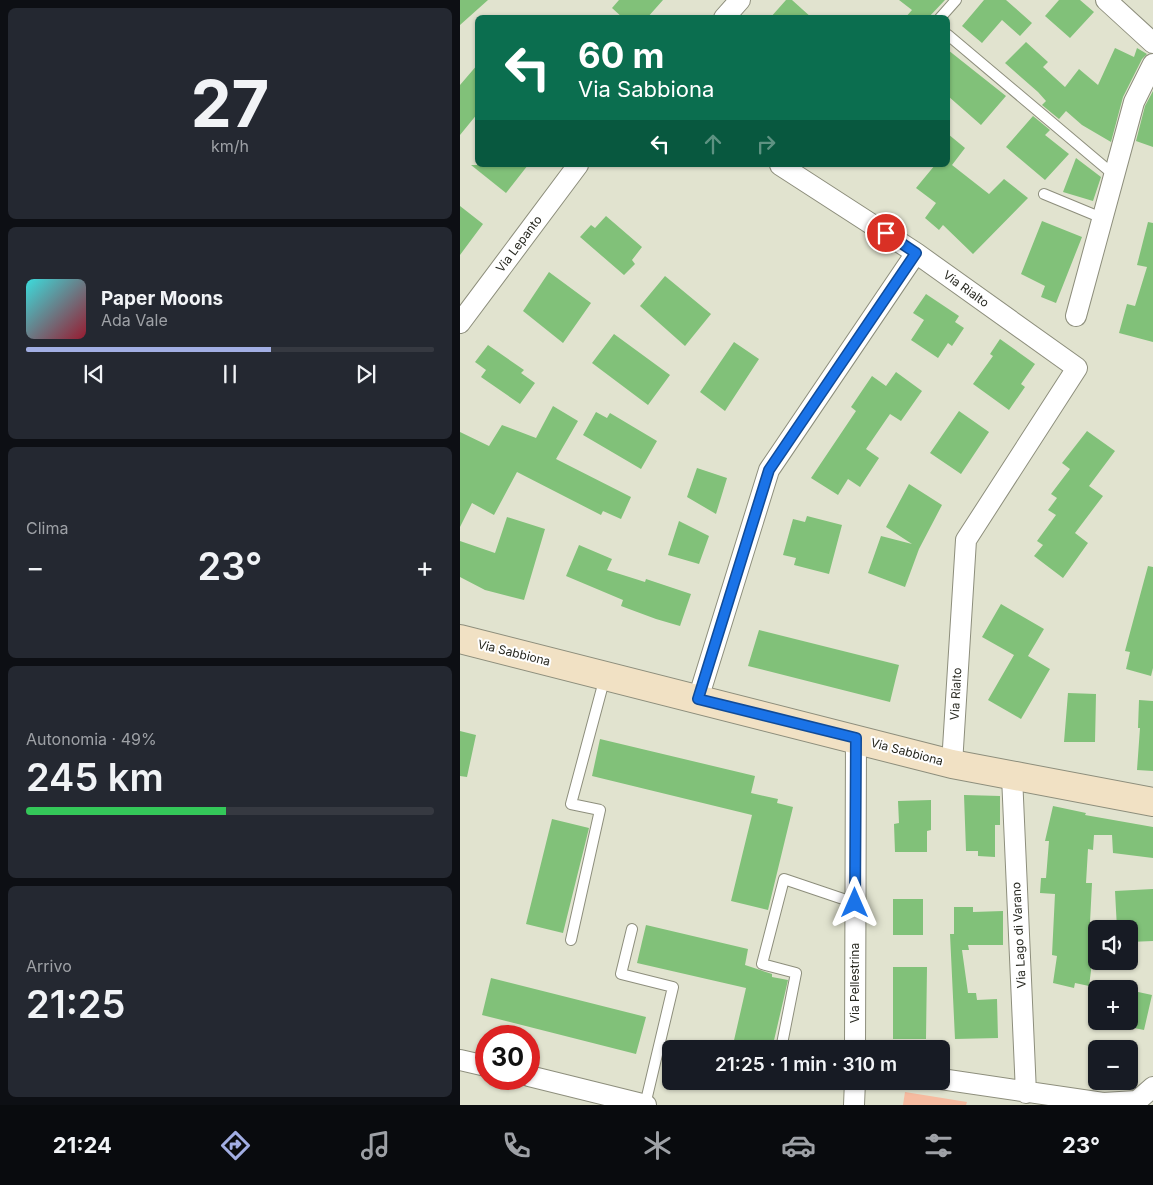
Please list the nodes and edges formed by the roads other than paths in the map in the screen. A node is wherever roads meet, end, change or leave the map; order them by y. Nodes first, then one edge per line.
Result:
1 (740, 0) edge
2 (956, 0) edge
3 (1106, 0) edge
4 (727, 15) edge
5 (943, 15) edge
6 (950, 37) edge
7 (1153, 43) edge
8 (1153, 64) edge
9 (577, 167) edge
10 (783, 167) edge
11 (1114, 174) junction
12 (1044, 194) dead end
13 (1102, 218) junction
14 (916, 253) junction
15 (1076, 316) dead end
16 (460, 323) edge
17 (460, 639) edge
18 (606, 676) junction
19 (698, 699) junction
20 (856, 738) junction
21 (952, 764) junction
22 (1012, 776) junction
23 (1153, 802) edge
24 (855, 903) junction
25 (632, 929) dead end
26 (571, 940) dead end
27 (783, 1040) edge
28 (855, 1040) edge
29 (460, 1060) edge
30 (475, 1063) edge
31 (540, 1079) edge
32 (950, 1080) edge
33 (1153, 1087) edge
34 (855, 1090) edge
35 (1026, 1093) junction
36 (646, 1105) edge
37 (854, 1105) edge

1 - 4 street
2 - 5 lane
3 - 7 street
6 - 11 lane
8 - 11 street
9 - 16 street, Via Lepanto
10 - 14 street
11 - 13 street
12 - 13 lane
13 - 15 street
14 - 19 street
14 - 21 street, Via Rialto
17 - 18 street, Via Sabbiona
18 - 19 street, Via Sabbiona
18 - 26 lane
19 - 20 street, Via Sabbiona
20 - 21 street, Via Sabbiona
20 - 24 street, Via Pellestrina
21 - 22 street, Via Sabbiona
22 - 23 street, Via Sabbiona
22 - 35 street, Via Lago di Varano
24 - 27 lane
24 - 28 street, Via Pellestrina
25 - 36 lane
29 - 30 street
31 - 36 street
32 - 35 street
33 - 35 street
34 - 37 street

